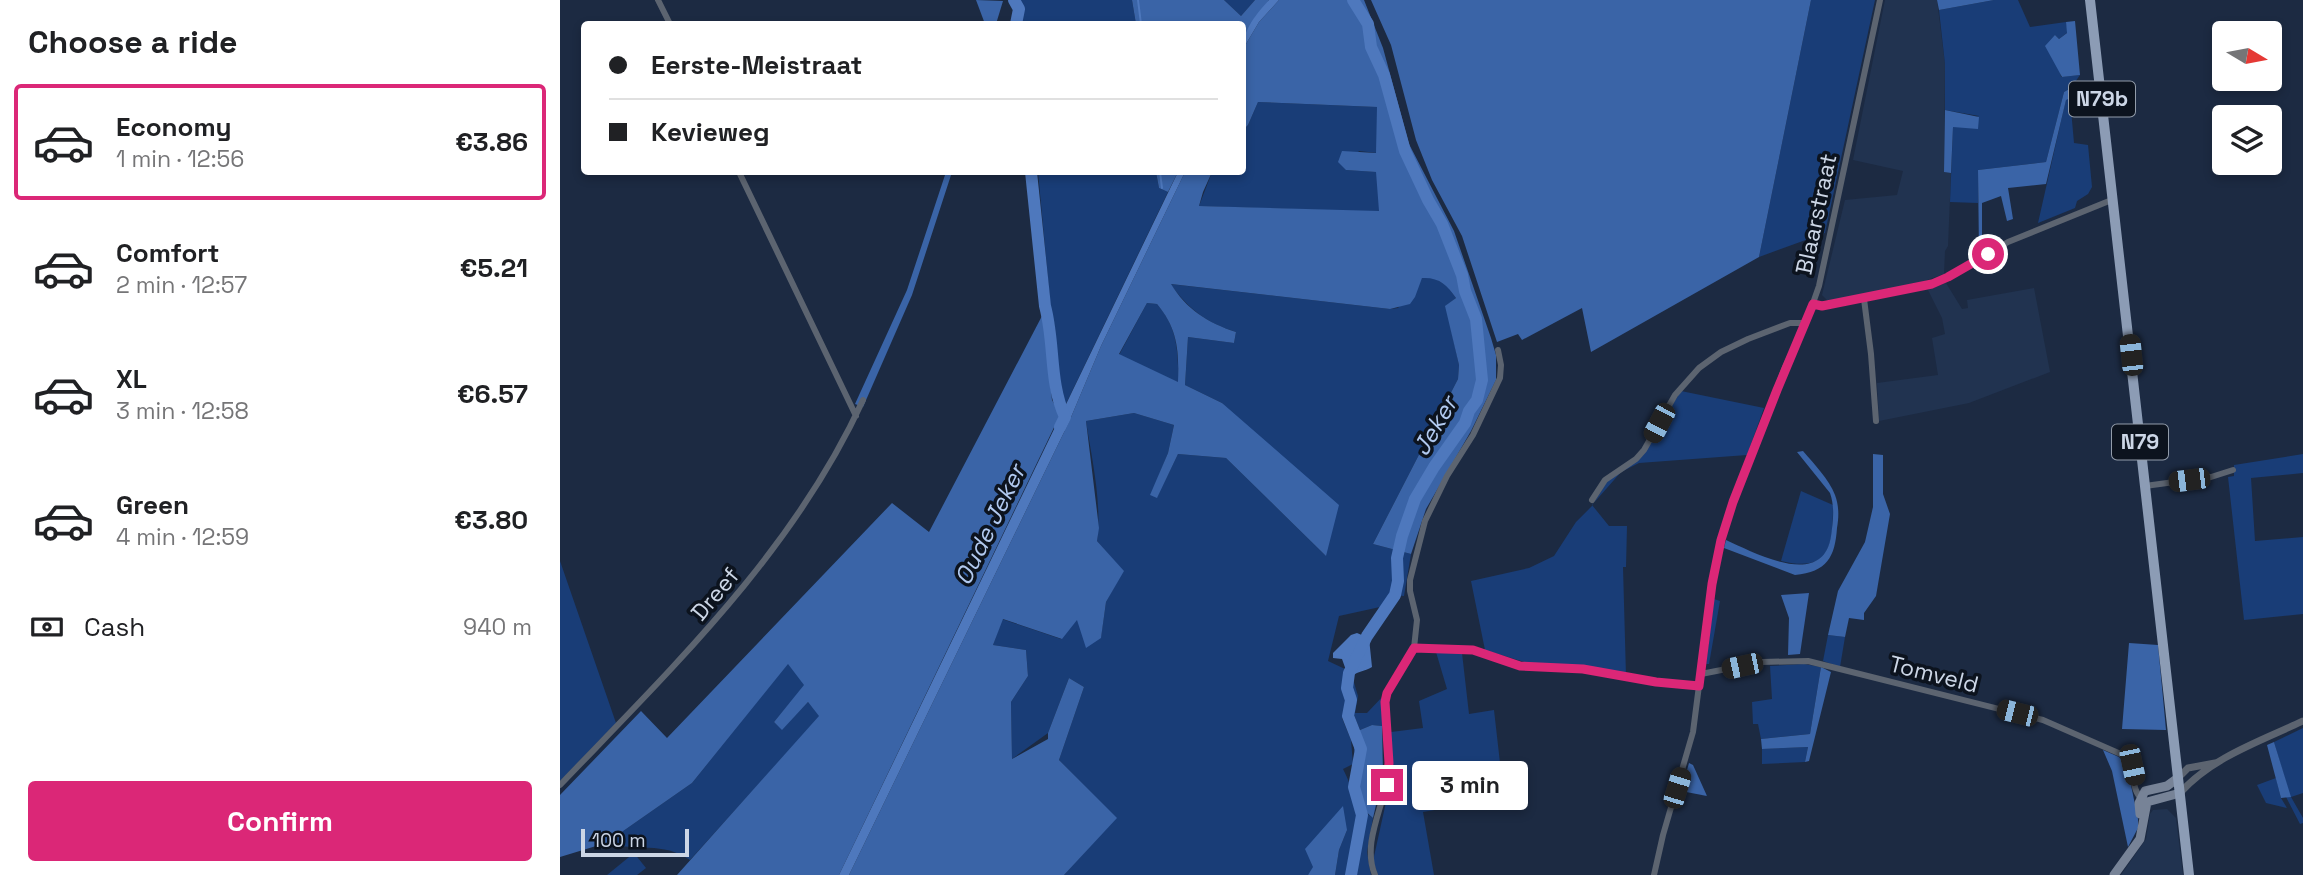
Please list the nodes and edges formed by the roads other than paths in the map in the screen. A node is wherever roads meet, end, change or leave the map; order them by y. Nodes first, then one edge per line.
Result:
1 (658, 0) edge
2 (1880, 0) edge
3 (2091, 0) edge
4 (668, 21) edge
5 (740, 175) edge
6 (2114, 199) junction
7 (1864, 299) junction
8 (1813, 304) junction
9 (1806, 323) junction
10 (1497, 349) dead end
11 (863, 400) dead end
12 (856, 416) junction
13 (1877, 421) dead end
14 (2233, 470) dead end
15 (2145, 486) junction
16 (1592, 500) dead end
17 (1414, 648) junction
18 (1701, 674) junction
19 (1699, 686) junction
20 (2303, 721) edge
21 (2216, 762) junction
22 (2178, 778) junction
23 (560, 785) edge
24 (2180, 793) junction
25 (2144, 797) junction
26 (1375, 875) edge
27 (1654, 875) edge
28 (2114, 875) edge
29 (2189, 875) edge

1 - 4 street
2 - 8 street, Blaarstraat
3 - 6 main road, N79b
5 - 12 street
6 - 7 street
6 - 15 main road, N79
7 - 8 street
7 - 13 street
8 - 9 street, Blaarstraat
9 - 16 street
9 - 18 street, Blaarstraat
10 - 17 street
11 - 12 street, Dreef
12 - 23 street, Dreef
14 - 15 street
15 - 22 main road, N79
17 - 19 street
17 - 26 street
18 - 19 street, Blaarstraat
18 - 25 street, Tomveld
19 - 27 street, Blaarstraat
20 - 21 street
21 - 22 street
21 - 24 street
22 - 24 main road, N79
22 - 25 main road
24 - 25 main road
24 - 29 main road, N79
25 - 28 main road

